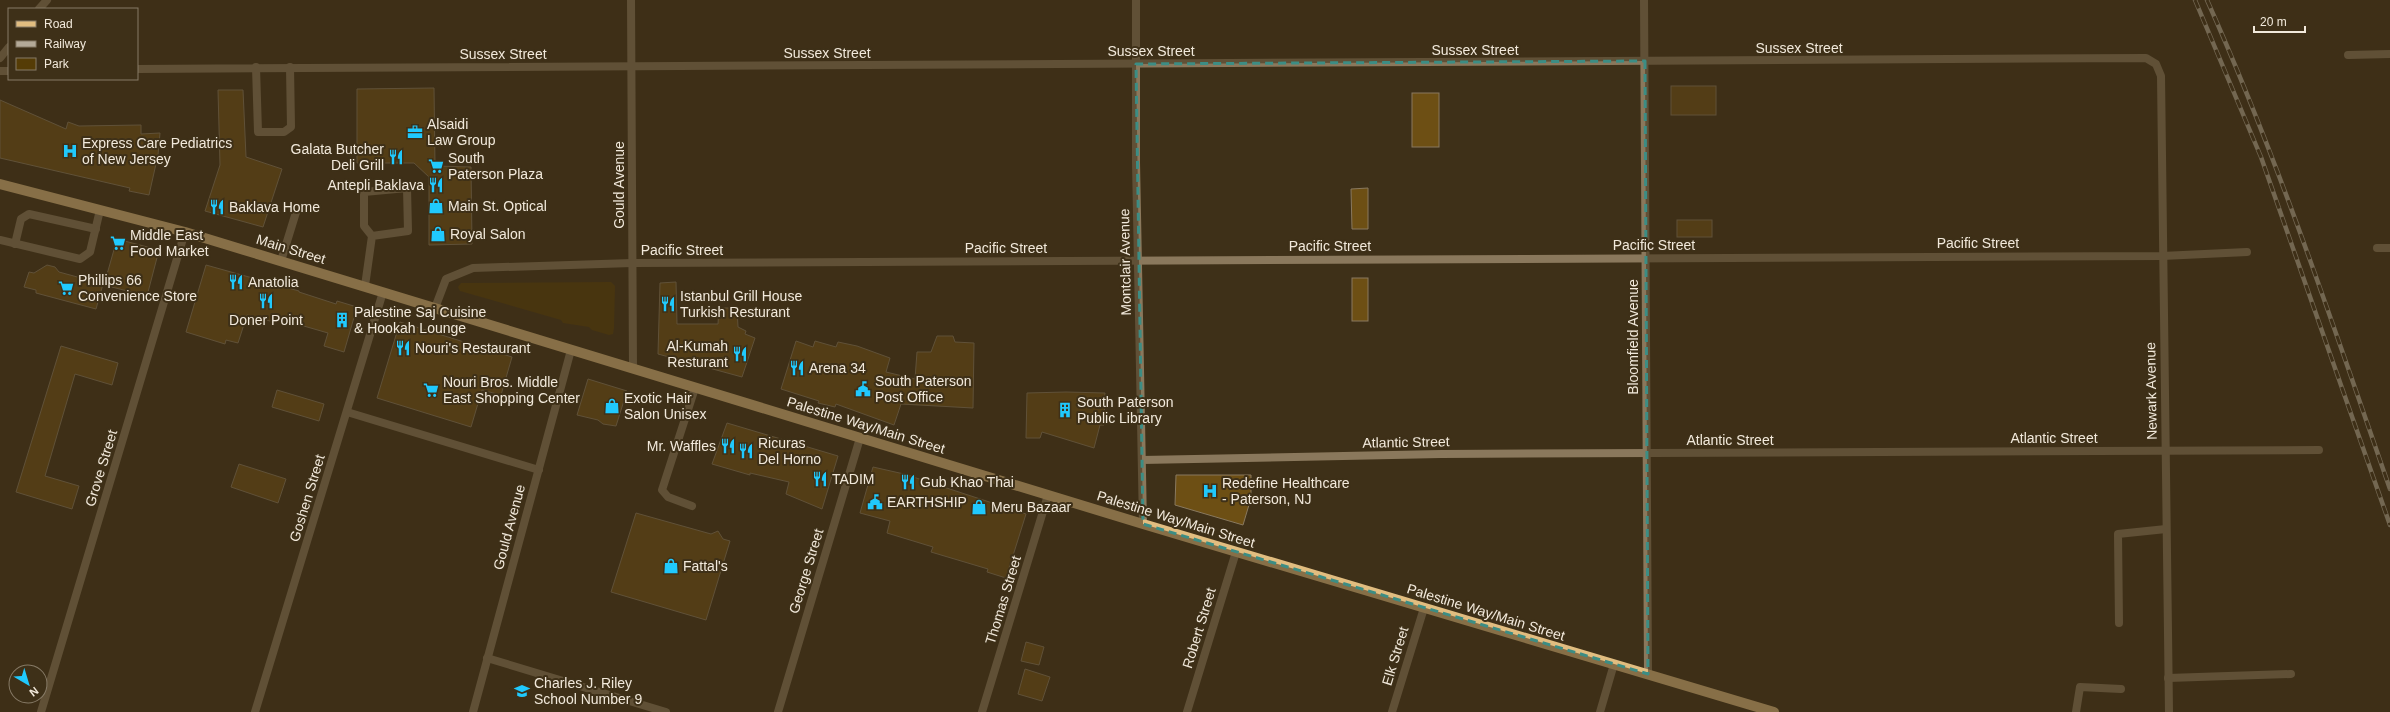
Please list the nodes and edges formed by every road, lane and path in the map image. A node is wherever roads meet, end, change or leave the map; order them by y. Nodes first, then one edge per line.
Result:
1 (47, 0) edge
2 (631, 0) edge
3 (1136, 0) edge
4 (1644, 0) edge
5 (41, 8) edge
6 (8, 48) edge
7 (2390, 54) edge
8 (2348, 55) dead end
9 (0, 58) edge
10 (1645, 61) junction
11 (1136, 64) junction
12 (256, 67) junction
13 (290, 67) junction
14 (631, 68) junction
15 (138, 69) edge
16 (2159, 70) joint
17 (0, 184) edge
18 (297, 209) dead end
19 (100, 210) junction
20 (96, 229) junction
21 (185, 232) junction
22 (372, 236) junction
23 (0, 240) edge
24 (14, 244) junction
25 (2377, 248) dead end
26 (2390, 248) edge
27 (2247, 252) dead end
28 (2162, 256) junction
29 (1646, 258) junction
30 (1138, 260) junction
31 (281, 261) junction
32 (632, 263) junction
33 (365, 286) junction
34 (383, 292) junction
35 (436, 308) junction
36 (571, 350) junction
37 (633, 369) junction
38 (695, 388) junction
39 (347, 412) junction
40 (860, 438) junction
41 (2319, 450) dead end
42 (2164, 451) junction
43 (1646, 453) junction
44 (1142, 460) junction
45 (539, 470) junction
46 (1048, 495) junction
47 (692, 506) dead end
48 (1142, 524) junction
49 (2166, 529) junction
50 (1236, 552) junction
51 (1424, 608) junction
52 (2119, 624) dead end
53 (487, 658) junction
54 (1614, 664) junction
55 (1648, 674) junction
56 (2291, 674) dead end
57 (2168, 678) junction
58 (2121, 689) dead end
59 (41, 712) edge
60 (255, 712) edge
61 (473, 712) edge
62 (666, 712) edge
63 (778, 712) edge
64 (982, 712) edge
65 (1187, 712) edge
66 (1392, 712) edge
67 (1600, 712) edge
68 (1774, 712) edge
69 (2076, 712) edge
70 (2169, 712) edge

1 - 5 street
2 - 14 street, Gould Avenue
3 - 11 street, Montclair Avenue
4 - 10 street, Bloomfield Avenue
6 - 9 street
7 - 8 street
10 - 11 street, Sussex Street
10 - 16 street, Sussex Street
10 - 29 street, Bloomfield Avenue
11 - 14 street, Sussex Street
11 - 30 street, Montclair Avenue
12 - 13 street, Sussex Street
12 - 13 street
12 - 15 street, Sussex Street
13 - 14 street, Sussex Street
14 - 32 street, Gould Avenue
16 - 28 street, Newark Avenue
17 - 19 main road, Main Street
18 - 31 street
19 - 20 street
19 - 21 main road, Main Street
20 - 24 street
20 - 24 street
21 - 31 main road, Main Street
21 - 59 street, Grove Street
22 - 22 street
22 - 33 street
23 - 24 street
25 - 26 street
27 - 28 street, Pacific Street
28 - 29 street, Pacific Street
28 - 42 street, Newark Avenue
29 - 30 street, Pacific Street
29 - 43 street, Bloomfield Avenue
30 - 32 street, Pacific Street
30 - 44 street, Montclair Avenue
31 - 33 main road, Main Street
32 - 35 street, Pacific Street
32 - 37 street, Gould Avenue
33 - 34 main road, Main Street
34 - 35 main road, Main Street
34 - 39 street, Goshen Street
35 - 36 main road, Main Street
36 - 37 main road, Palestine Way/Main Street
36 - 45 street, Gould Avenue
37 - 38 main road, Palestine Way/Main Street
38 - 40 main road, Palestine Way/Main Street
38 - 47 street
39 - 45 street
39 - 60 street, Goshen Street
40 - 46 main road, Palestine Way/Main Street
40 - 63 street, George Street
41 - 42 street, Atlantic Street
42 - 43 street, Atlantic Street
42 - 49 street, Newark Avenue
43 - 44 street, Atlantic Street
43 - 55 street, Bloomfield Avenue
44 - 48 street, Montclair Avenue
45 - 53 street, Gould Avenue
46 - 48 main road, Palestine Way/Main Street
46 - 64 street, Thomas Street
48 - 50 main road, Palestine Way/Main Street
49 - 52 street
49 - 57 street, Newark Avenue
50 - 51 main road, Palestine Way/Main Street
50 - 65 street, Robert Street
51 - 54 main road, Palestine Way/Main Street
51 - 66 street, Elk Street
53 - 61 street, Gould Avenue
53 - 62 street
54 - 55 main road, Palestine Way/Main Street
54 - 67 street
55 - 68 main road, Palestine Way/Main Street
56 - 57 street
57 - 70 street, Newark Avenue
58 - 69 street

